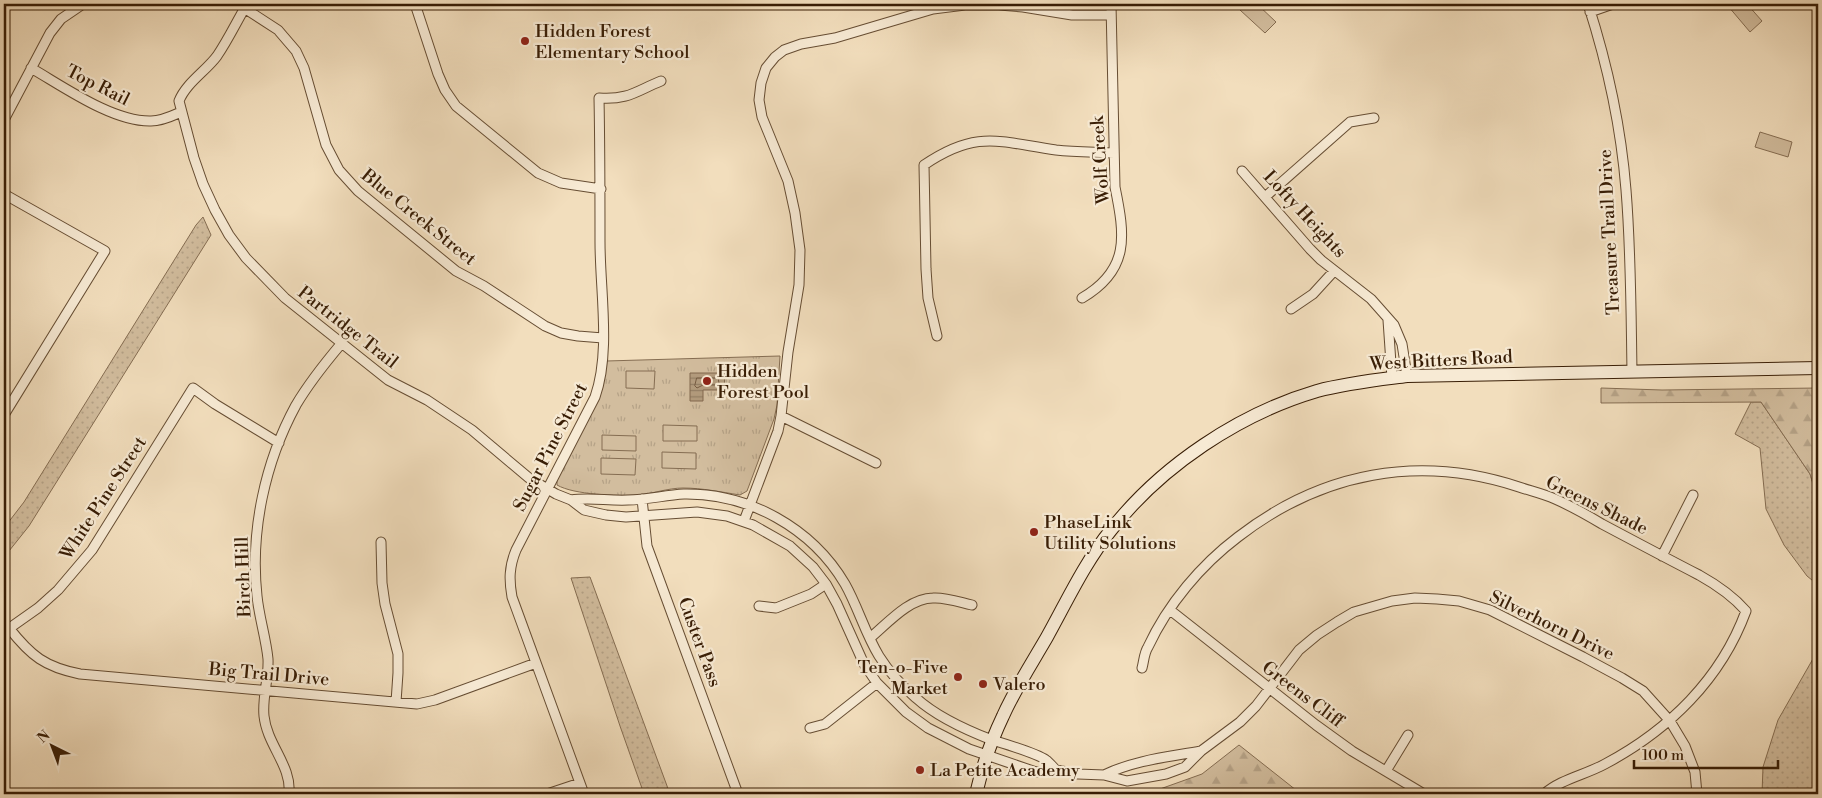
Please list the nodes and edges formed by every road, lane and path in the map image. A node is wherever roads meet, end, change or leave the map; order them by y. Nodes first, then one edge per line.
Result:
1 (83, 4) edge
2 (415, 4) edge
3 (1111, 4) edge
4 (1613, 4) edge
5 (246, 6) edge
6 (1589, 8) edge
7 (1111, 15) junction
8 (31, 68) junction
9 (661, 81) dead end
10 (181, 112) junction
11 (1374, 118) dead end
12 (4, 120) edge
13 (1114, 152) junction
14 (1242, 170) dead end
15 (601, 189) junction
16 (4, 194) edge
17 (1265, 197) junction
18 (1334, 270) junction
19 (1082, 298) dead end
20 (1291, 309) dead end
21 (1388, 320) junction
22 (1398, 335) junction
23 (937, 336) dead end
24 (602, 338) junction
25 (1390, 339) junction
26 (341, 344) junction
27 (1818, 368) edge
28 (1632, 372) junction
29 (1406, 376) junction
30 (1392, 378) junction
31 (4, 416) edge
32 (781, 416) junction
33 (279, 443) junction
34 (876, 463) dead end
35 (547, 490) junction
36 (1693, 496) dead end
37 (642, 499) junction
38 (571, 500) junction
39 (750, 504) junction
40 (644, 515) junction
41 (744, 521) junction
42 (381, 542) dead end
43 (1662, 556) junction
44 (826, 584) junction
45 (852, 597) junction
46 (837, 604) junction
47 (972, 605) dead end
48 (759, 606) dead end
49 (1170, 610) junction
50 (7, 630) edge
51 (870, 638) junction
52 (536, 663) junction
53 (1142, 668) dead end
54 (877, 683) junction
55 (1270, 689) junction
56 (265, 690) junction
57 (396, 702) junction
58 (1670, 721) junction
59 (810, 728) dead end
60 (1408, 735) dead end
61 (993, 740) junction
62 (1201, 750) junction
63 (987, 755) junction
64 (1153, 759) junction
65 (1056, 770) junction
66 (1386, 771) junction
67 (1104, 775) junction
68 (1157, 775) junction
69 (580, 783) junction
70 (289, 794) edge
71 (547, 794) edge
72 (584, 794) edge
73 (738, 794) edge
74 (976, 794) edge
75 (1424, 794) edge
76 (1544, 794) edge
77 (1697, 794) edge

1 - 8 street
2 - 15 street
3 - 7 street, Wolf Creek
4 - 6 street
5 - 10 street
5 - 24 street, Blue Creek Street
6 - 28 street, Treasure Trail Drive
7 - 13 street, Wolf Creek
7 - 32 street
8 - 10 street, Top Rail
8 - 12 street
9 - 15 street, Sugar Pine Street
10 - 26 street, Partridge Trail
11 - 17 street
13 - 19 street, Wolf Creek
13 - 23 street
14 - 17 street, Lofty Heights
15 - 24 street, Sugar Pine Street
16 - 31 street
17 - 18 street, Lofty Heights
18 - 20 street
18 - 21 street, Lofty Heights
21 - 22 street, Lofty Heights
21 - 25 street
22 - 25 street
22 - 29 street, Lofty Heights
24 - 35 street, Sugar Pine Street
25 - 30 street
26 - 33 street, Birch Hill
26 - 35 street, Partridge Trail
27 - 28 main road, West Bitters Road
28 - 29 main road, West Bitters Road
29 - 30 main road, West Bitters Road
30 - 61 main road, West Bitters Road
32 - 34 street
32 - 39 street
33 - 50 street, White Pine Street
33 - 56 street, Birch Hill
35 - 38 street, Partridge Trail
35 - 52 street, Sugar Pine Street
36 - 43 street
37 - 38 street, Partridge Trail
37 - 39 street, Partridge Trail
37 - 40 street, Custer Pass
38 - 40 street, Partridge Trail
39 - 41 street
39 - 45 street, Partridge Trail
40 - 41 street, Partridge Trail
40 - 73 street, Custer Pass
41 - 44 street, Partridge Trail
42 - 57 street
43 - 49 street, Greens Shade
43 - 58 street, Greens Shade
44 - 46 street, Partridge Trail
44 - 48 street
45 - 46 street
45 - 51 street, Partridge Trail
46 - 54 street, Partridge Trail
47 - 51 street
49 - 53 street, Greens Shade
49 - 55 street, Greens Cliff
50 - 56 street, Big Trail Drive
51 - 61 street, Partridge Trail
52 - 57 street, Big Trail Drive
52 - 69 street, Sugar Pine Street
54 - 59 street
54 - 63 street, Partridge Trail
55 - 58 street, Silverhorn Drive
55 - 62 street, Silverhorn Drive
55 - 66 street, Greens Cliff
56 - 57 street, Big Trail Drive
56 - 70 street, Birch Hill
58 - 76 street
58 - 77 street, Silverhorn Drive
60 - 66 street
61 - 63 main road, West Bitters Road
61 - 65 street, Silverhorn Drive
62 - 64 street, Silverhorn Drive
62 - 68 street, Silverhorn Drive
63 - 65 street, Silverhorn Drive
63 - 74 main road, West Bitters Road
64 - 67 street, Silverhorn Drive
64 - 68 street
65 - 67 street, Silverhorn Drive
66 - 75 street, Greens Cliff
67 - 68 street, Silverhorn Drive
69 - 71 street
69 - 72 street, Sugar Pine Street

